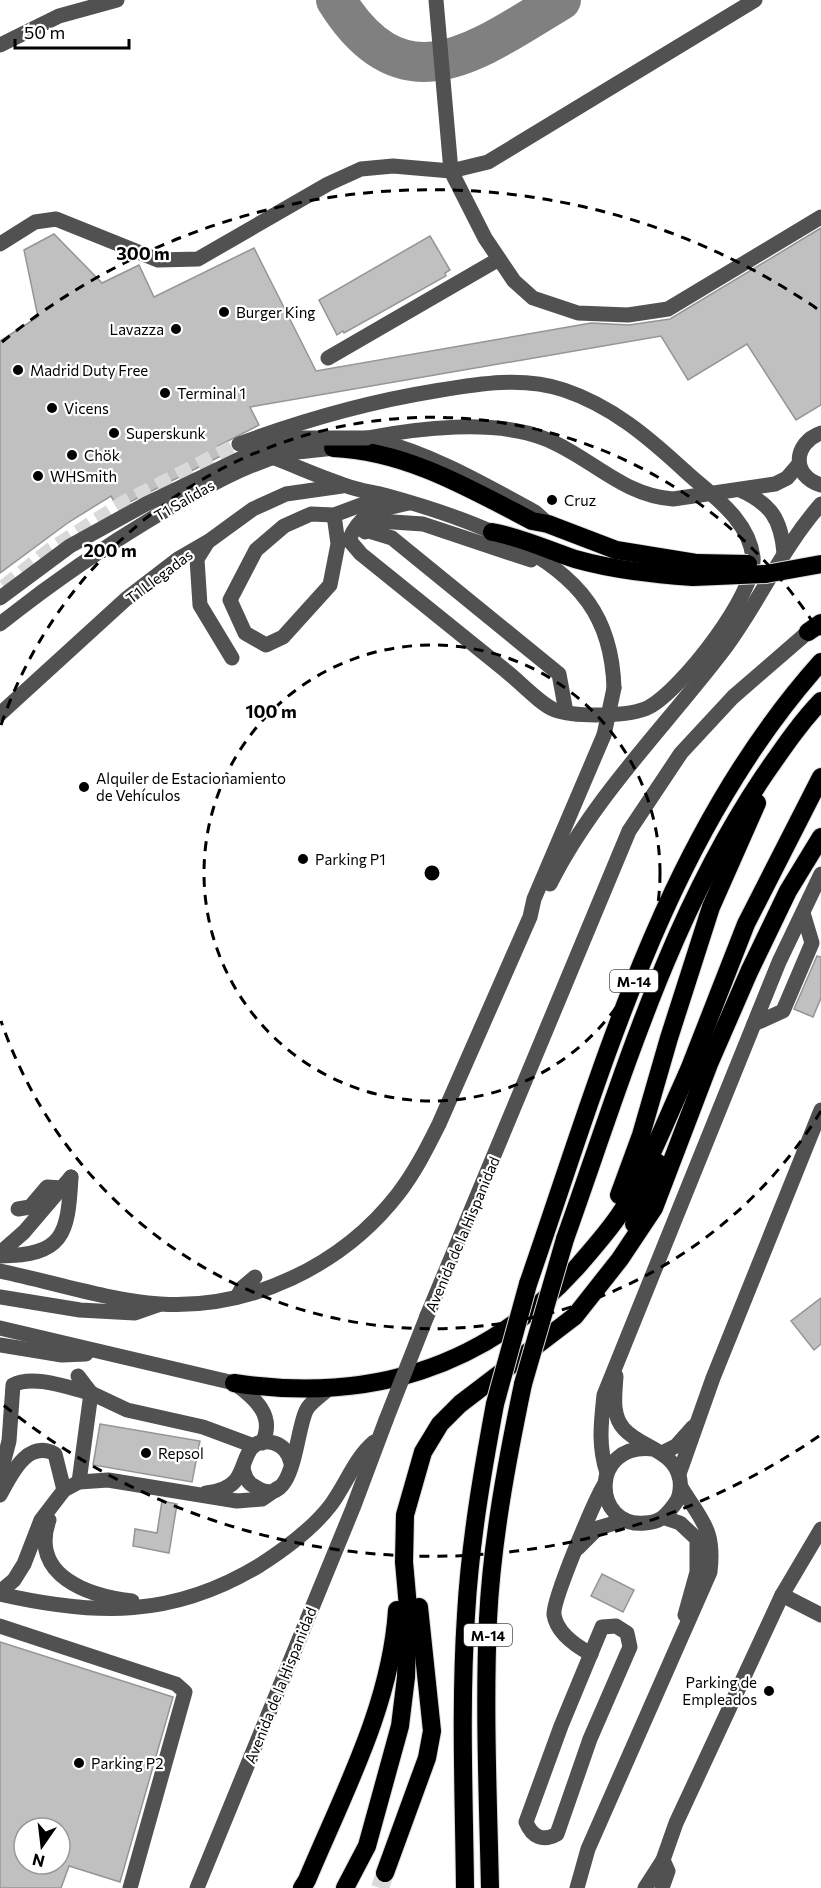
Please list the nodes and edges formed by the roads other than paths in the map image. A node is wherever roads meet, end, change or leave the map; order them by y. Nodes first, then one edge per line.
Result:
1 (117, 0) edge
2 (436, 0) edge
3 (755, 0) edge
4 (0, 45) edge
5 (452, 171) junction
6 (821, 217) edge
7 (0, 244) edge
8 (499, 259) junction
9 (328, 358) dead end
10 (821, 433) edge
11 (367, 438) junction
12 (333, 448) junction
13 (799, 464) junction
14 (821, 485) edge
15 (345, 486) junction
16 (310, 489) junction
17 (741, 490) junction
18 (711, 494) junction
19 (385, 496) junction
20 (409, 503) junction
21 (821, 504) edge
22 (311, 514) junction
23 (334, 515) junction
24 (548, 524) junction
25 (366, 530) junction
26 (492, 532) junction
27 (209, 541) junction
28 (784, 553) junction
29 (361, 554) junction
30 (821, 555) edge
31 (821, 564) edge
32 (551, 566) junction
33 (695, 570) junction
34 (0, 598) edge
35 (126, 599) junction
36 (0, 624) edge
37 (815, 628) edge
38 (232, 658) dead end
39 (821, 662) edge
40 (0, 701) edge
41 (821, 701) edge
42 (566, 712) junction
43 (0, 714) edge
44 (770, 767) junction
45 (821, 777) edge
46 (821, 837) edge
47 (821, 874) edge
48 (802, 913) junction
49 (530, 917) junction
50 (754, 1024) junction
51 (689, 1070) junction
52 (821, 1110) edge
53 (66, 1182) junction
54 (18, 1209) dead end
55 (589, 1253) junction
56 (0, 1254) edge
57 (620, 1259) junction
58 (0, 1271) edge
59 (255, 1277) dead end
60 (0, 1282) edge
61 (100, 1296) junction
62 (0, 1297) edge
63 (237, 1298) junction
64 (160, 1304) junction
65 (0, 1328) edge
66 (0, 1345) edge
67 (107, 1354) junction
68 (616, 1365) junction
69 (78, 1376) dead end
70 (234, 1383) junction
71 (327, 1390) junction
72 (91, 1393) junction
73 (700, 1420) junction
74 (379, 1438) junction
75 (258, 1444) junction
76 (658, 1451) junction
77 (291, 1463) junction
78 (243, 1467) junction
79 (0, 1475) edge
80 (605, 1479) junction
81 (680, 1480) junction
82 (79, 1482) junction
83 (278, 1488) junction
84 (64, 1490) junction
85 (413, 1490) junction
86 (191, 1494) junction
87 (0, 1495) edge
88 (54, 1505) junction
89 (665, 1518) junction
90 (625, 1520) junction
91 (821, 1529) edge
92 (576, 1550) junction
93 (404, 1562) junction
94 (0, 1593) edge
95 (782, 1594) junction
96 (162, 1605) junction
97 (821, 1615) edge
98 (0, 1626) edge
99 (682, 1633) junction
100 (591, 1654) junction
101 (385, 1873) tunnel mouth
102 (652, 1886) edge
103 (130, 1888) edge
104 (196, 1888) edge
105 (302, 1888) edge
106 (345, 1888) edge
107 (465, 1888) edge
108 (490, 1888) edge
109 (577, 1888) edge

1 - 4 street
2 - 5 street
3 - 5 street
5 - 7 street
5 - 8 street
6 - 8 street
8 - 9 street
10 - 13 street
11 - 12 street, T1 Salidas
11 - 18 street
11 - 24 street
11 - 34 street, bridge
12 - 24 highway
12 - 36 street, T1 Salidas, bridge
13 - 14 street
13 - 17 street
15 - 16 street, T1 Llegadas
15 - 18 street
15 - 19 street
16 - 22 street
16 - 27 street, T1 Llegadas
17 - 18 street
17 - 28 street
18 - 42 street
19 - 20 street
19 - 23 street
20 - 26 street
20 - 29 street
21 - 28 street
22 - 23 street
22 - 23 street
24 - 33 highway
25 - 29 street
25 - 32 street
25 - 42 street
26 - 32 street
26 - 33 highway
27 - 35 street, T1 Llegadas
27 - 38 street
28 - 49 street
29 - 42 street
30 - 33 highway, bridge
31 - 33 highway, bridge
32 - 49 street, bridge
35 - 40 street
35 - 43 street, T1 Llegadas
37 - 74 street, Avenida de la Hispanidad, bridge
39 - 107 highway, M-14, bridge
41 - 44 highway, M-14
44 - 55 highway
44 - 108 highway, M-14, bridge
45 - 51 highway
46 - 57 highway
47 - 48 street
48 - 50 street
48 - 50 street
49 - 63 street
50 - 68 street
51 - 55 highway
51 - 57 highway
52 - 73 street
53 - 54 street
53 - 56 street
53 - 56 street
55 - 71 highway
57 - 85 highway
58 - 61 street
59 - 63 street
60 - 61 street
61 - 64 street
62 - 64 street
63 - 64 street
65 - 67 street
66 - 67 street
67 - 70 street
68 - 76 street
68 - 80 street
69 - 72 street
70 - 71 highway
70 - 75 street
71 - 77 street
72 - 75 street
72 - 79 street
72 - 82 street
73 - 76 street
73 - 81 street
74 - 96 street
74 - 104 street, Avenida de la Hispanidad
75 - 77 street
75 - 78 street
76 - 80 street
76 - 81 street
77 - 83 street
78 - 83 street
78 - 86 street
80 - 90 street
80 - 92 street
81 - 89 street
81 - 99 street
82 - 84 street
82 - 86 street
83 - 86 street
84 - 87 street
84 - 88 street
85 - 93 highway
85 - 101 highway
88 - 94 street
88 - 96 street
89 - 90 street
89 - 99 street
90 - 92 street
91 - 95 street
92 - 100 street
93 - 105 highway
93 - 106 highway
94 - 96 street
95 - 97 street
95 - 102 street
98 - 103 street
99 - 109 street
100 - 100 street

